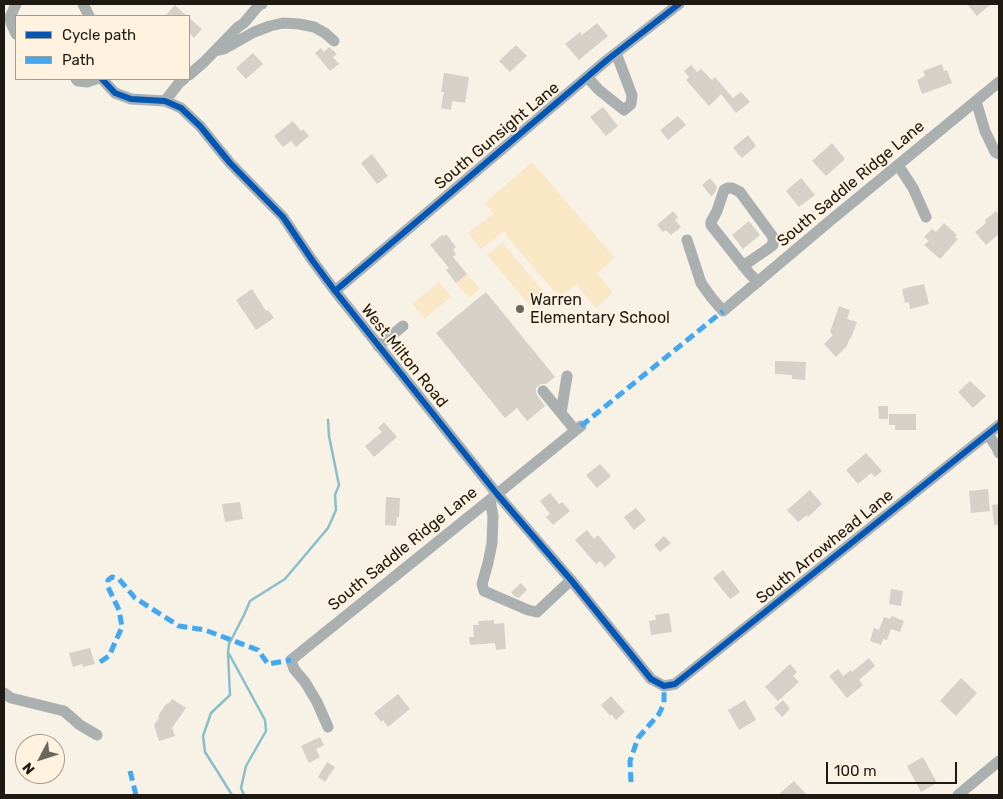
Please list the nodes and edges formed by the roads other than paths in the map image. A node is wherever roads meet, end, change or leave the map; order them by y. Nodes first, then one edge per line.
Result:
1 (16, 4) edge
2 (262, 4) edge
3 (679, 4) edge
4 (15, 32) edge
5 (334, 41) dead end
6 (215, 51) junction
7 (616, 53) junction
8 (190, 73) edge
9 (587, 77) junction
10 (77, 80) edge
11 (93, 80) edge
12 (103, 80) edge
13 (183, 80) edge
14 (999, 82) edge
15 (165, 101) junction
16 (976, 102) junction
17 (999, 154) edge
18 (898, 165) junction
19 (926, 217) dead end
20 (688, 240) dead end
21 (769, 248) junction
22 (780, 263) junction
23 (744, 266) junction
24 (758, 282) junction
25 (335, 292) junction
26 (403, 326) dead end
27 (378, 346) junction
28 (567, 376) dead end
29 (543, 391) dead end
30 (561, 413) junction
31 (999, 425) edge
32 (988, 434) junction
33 (999, 453) edge
34 (494, 497) junction
35 (571, 580) junction
36 (664, 686) joint
37 (6, 697) edge
38 (328, 727) dead end
39 (97, 735) dead end
40 (999, 761) edge
41 (958, 795) edge

1 - 4 street
2 - 6 street
3 - 7 street, South Gunsight Lane
5 - 6 street
6 - 8 street
7 - 9 street, South Gunsight Lane
7 - 9 street
9 - 25 street, South Gunsight Lane
10 - 11 street
12 - 15 street, West Milton Road
13 - 15 street
14 - 16 street, South Saddle Ridge Lane
15 - 25 street, West Milton Road
16 - 17 street
16 - 18 street, South Saddle Ridge Lane
18 - 19 street
18 - 22 street, South Saddle Ridge Lane
20 - 24 street, South Saddle Ridge Lane
21 - 22 street
21 - 23 street
21 - 23 street
22 - 24 street, South Saddle Ridge Lane
23 - 24 street
25 - 27 street, West Milton Road
26 - 27 street
27 - 34 street, West Milton Road
28 - 30 street
29 - 30 street
30 - 34 street, South Saddle Ridge Lane
31 - 32 street, South Arrowhead Lane
32 - 33 street
32 - 36 street, South Arrowhead Lane
34 - 35 street, West Milton Road
34 - 35 street
34 - 38 street, South Saddle Ridge Lane
35 - 36 street, West Milton Road
37 - 39 street
40 - 41 street

